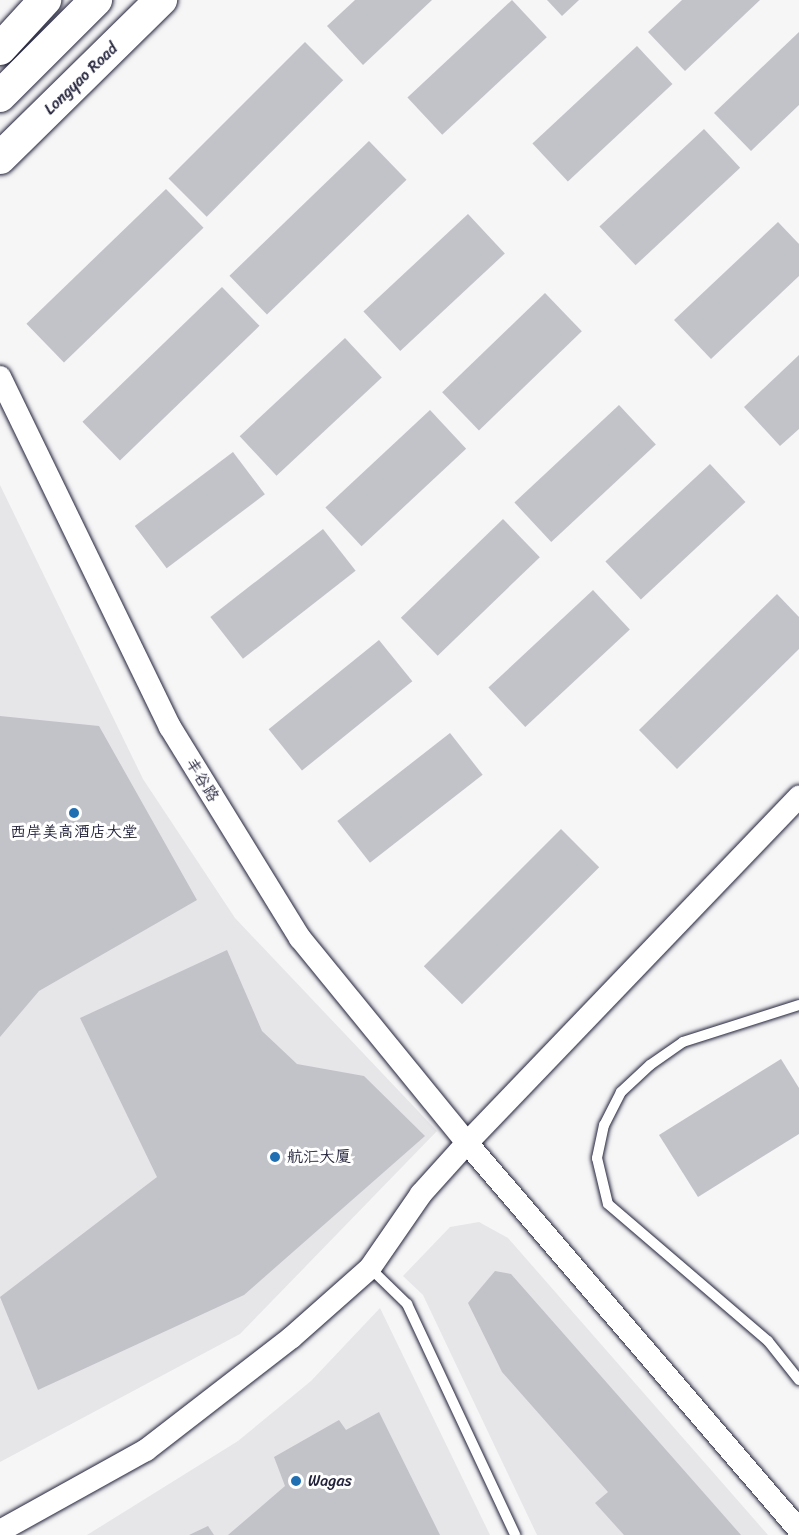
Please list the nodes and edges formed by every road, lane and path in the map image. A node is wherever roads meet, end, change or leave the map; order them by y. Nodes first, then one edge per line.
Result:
1 (45, 0) edge
2 (96, 0) edge
3 (161, 0) edge
4 (0, 49) edge
5 (0, 96) edge
6 (0, 158) edge
7 (0, 377) edge
8 (799, 797) edge
9 (799, 1005) edge
10 (467, 1143) junction
11 (370, 1268) junction
12 (799, 1380) edge
13 (799, 1530) edge
14 (0, 1531) edge
15 (515, 1535) edge

1 - 4 main road
2 - 5 main road
3 - 6 main road, Longyao Road
7 - 10 street, 丰谷路
8 - 10 street
9 - 12 lane
10 - 11 street
10 - 13 street, 丰谷路
11 - 14 street
11 - 15 lane

